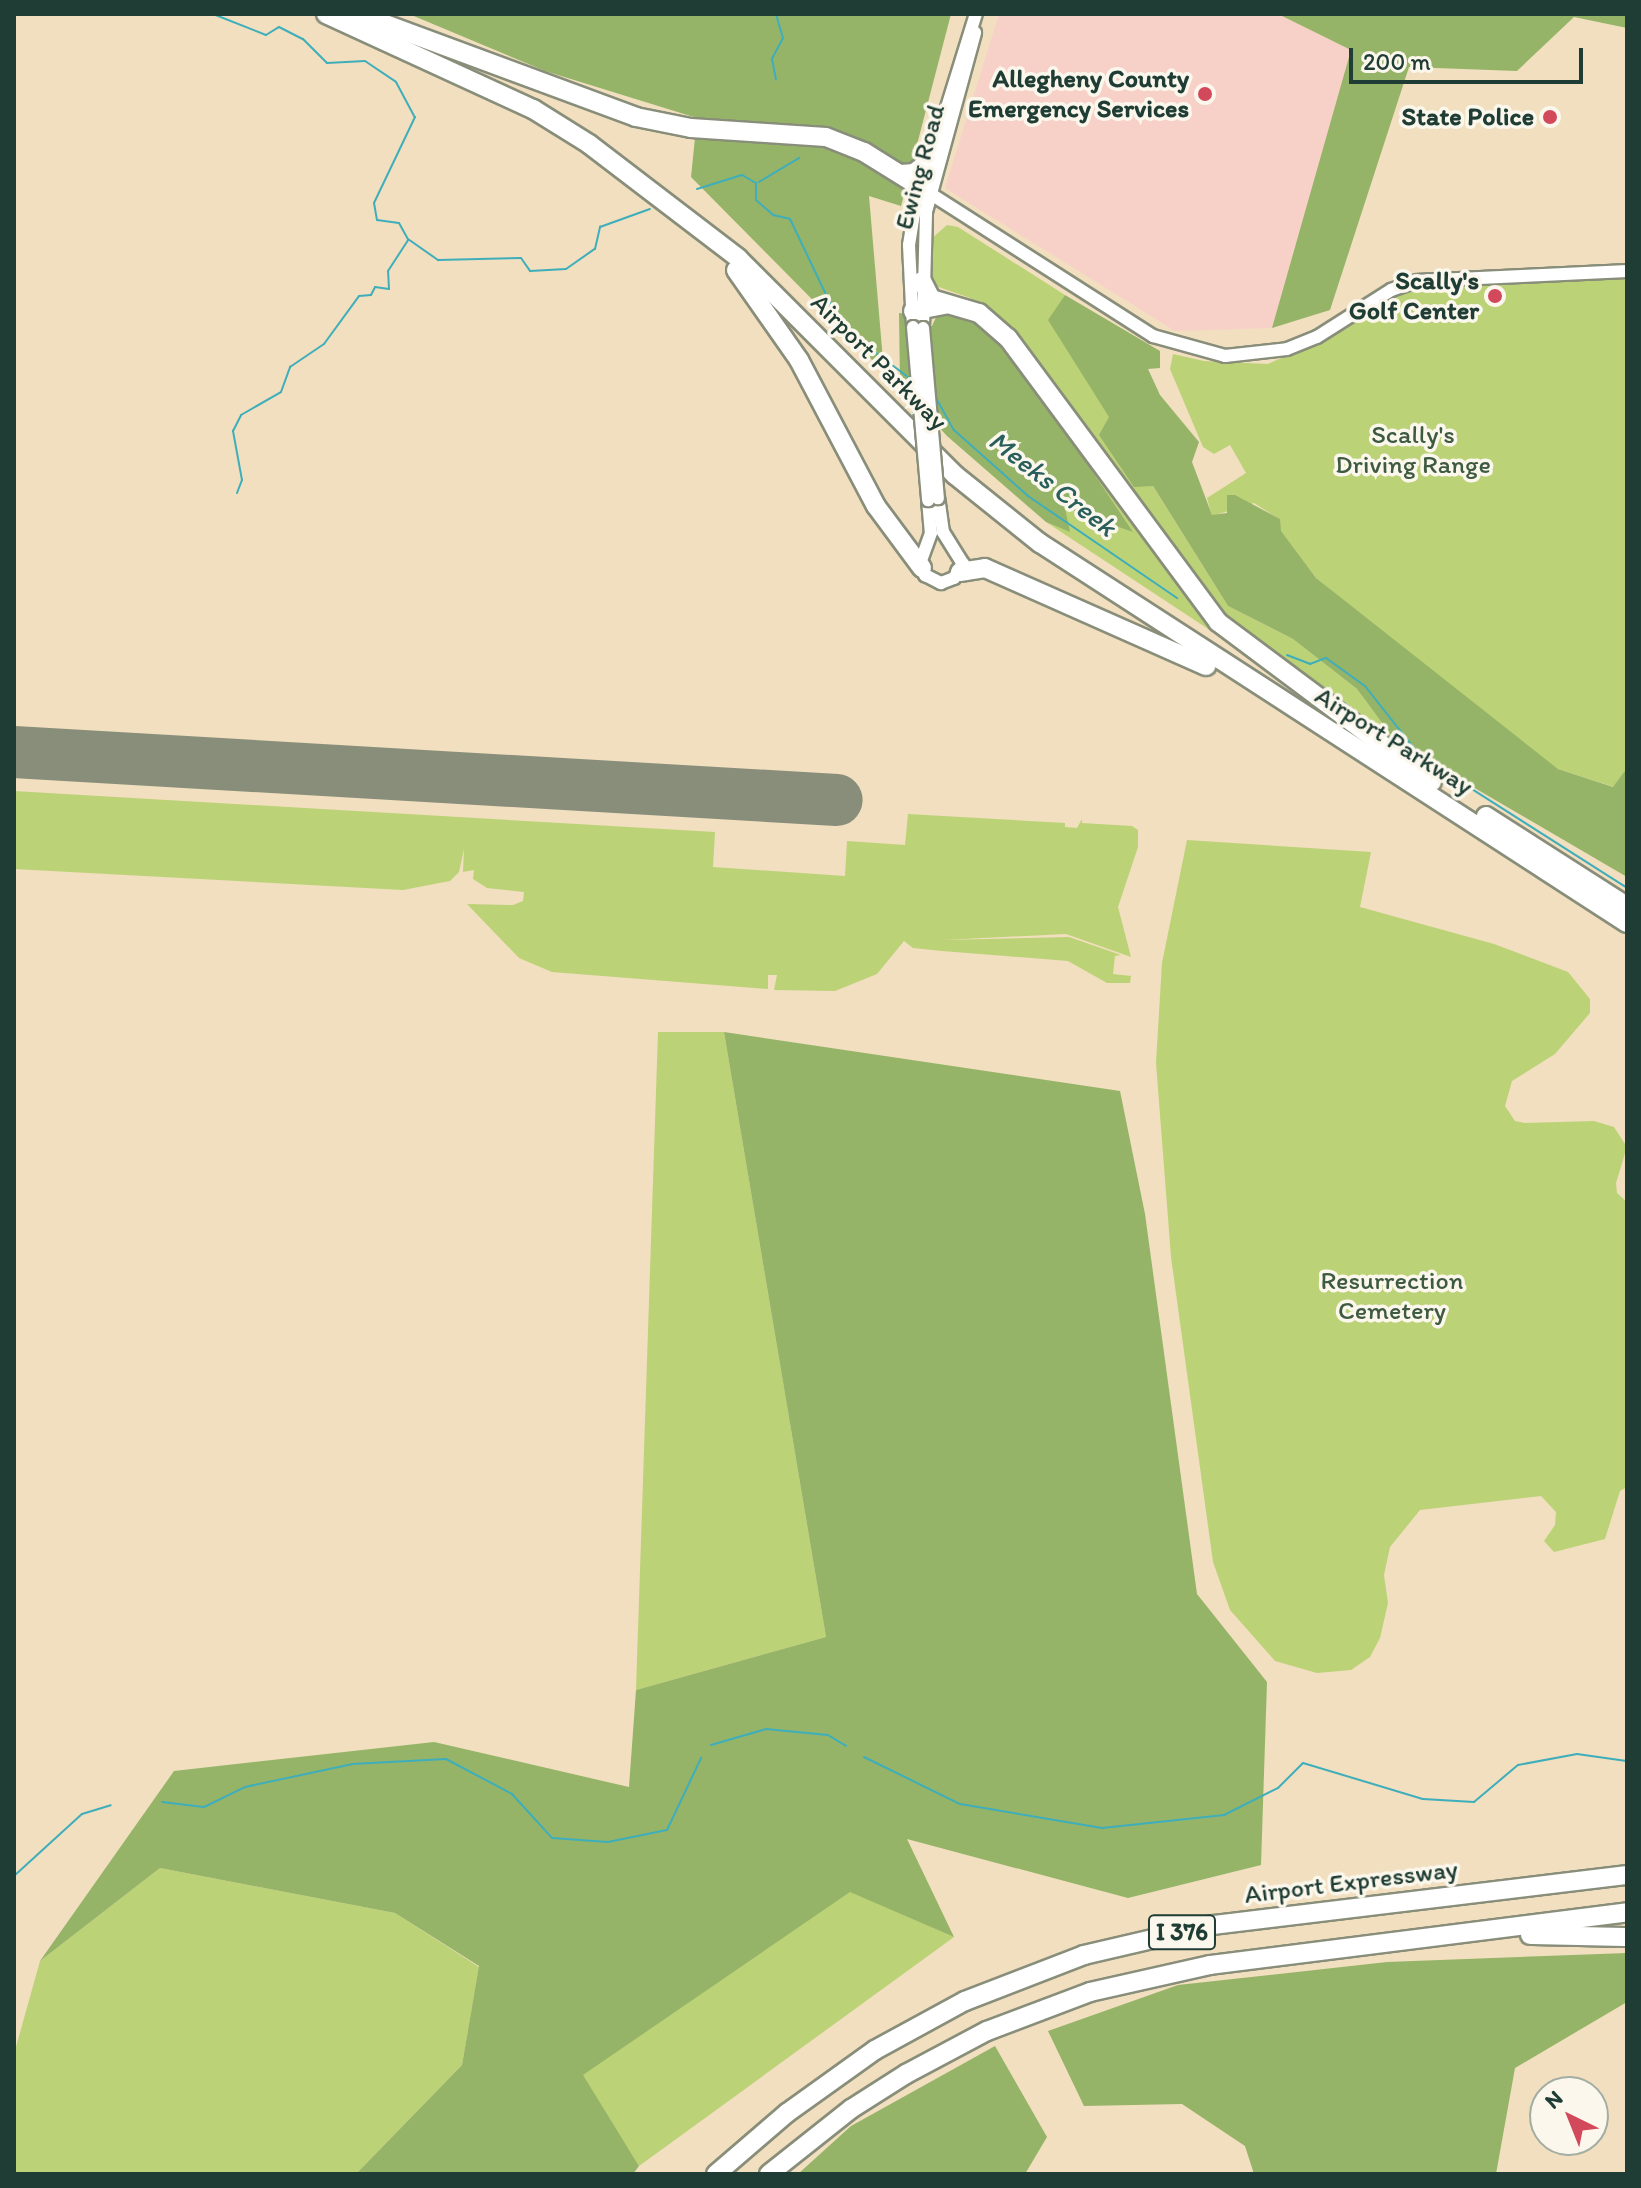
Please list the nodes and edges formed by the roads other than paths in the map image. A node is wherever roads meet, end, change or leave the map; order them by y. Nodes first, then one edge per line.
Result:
1 (326, 14) edge
2 (357, 14) edge
3 (977, 14) edge
4 (928, 162) junction
5 (901, 174) junction
6 (925, 191) junction
7 (664, 198) junction
8 (1627, 271) edge
9 (922, 281) junction
10 (945, 305) junction
11 (918, 319) junction
12 (933, 499) junction
13 (922, 568) junction
14 (960, 572) junction
15 (1434, 784) junction
16 (1533, 861) junction
17 (1627, 906) edge
18 (1627, 923) edge
19 (1627, 1875) edge
20 (1627, 1912) edge
21 (1627, 1937) edge
22 (1336, 1948) junction
23 (828, 2080) junction
24 (706, 2174) edge
25 (716, 2174) edge
26 (769, 2174) edge

1 - 7 highway, Airport Parkway
2 - 5 highway
2 - 15 highway, Airport Parkway
3 - 4 street, Ewing Road
3 - 6 street, Ewing Road
4 - 5 highway
4 - 6 street, Ewing Road
5 - 6 highway
6 - 8 street
6 - 9 street, Ewing Road
6 - 11 street, Ewing Road
7 - 13 highway
7 - 16 highway, Airport Parkway
9 - 10 highway
9 - 11 street, Ewing Road
10 - 11 highway
10 - 15 highway
11 - 12 street, Ewing Road, bridge
12 - 13 street, Ewing Road
12 - 14 street, Ewing Road
13 - 14 street
14 - 16 highway
15 - 17 highway, Airport Parkway
16 - 18 highway, Airport Parkway
19 - 23 highway, Airport Expressway / I 376
20 - 22 highway, I 376
21 - 22 highway
22 - 26 highway, I 376
23 - 24 highway
23 - 25 highway, Airport Expressway / I 376

